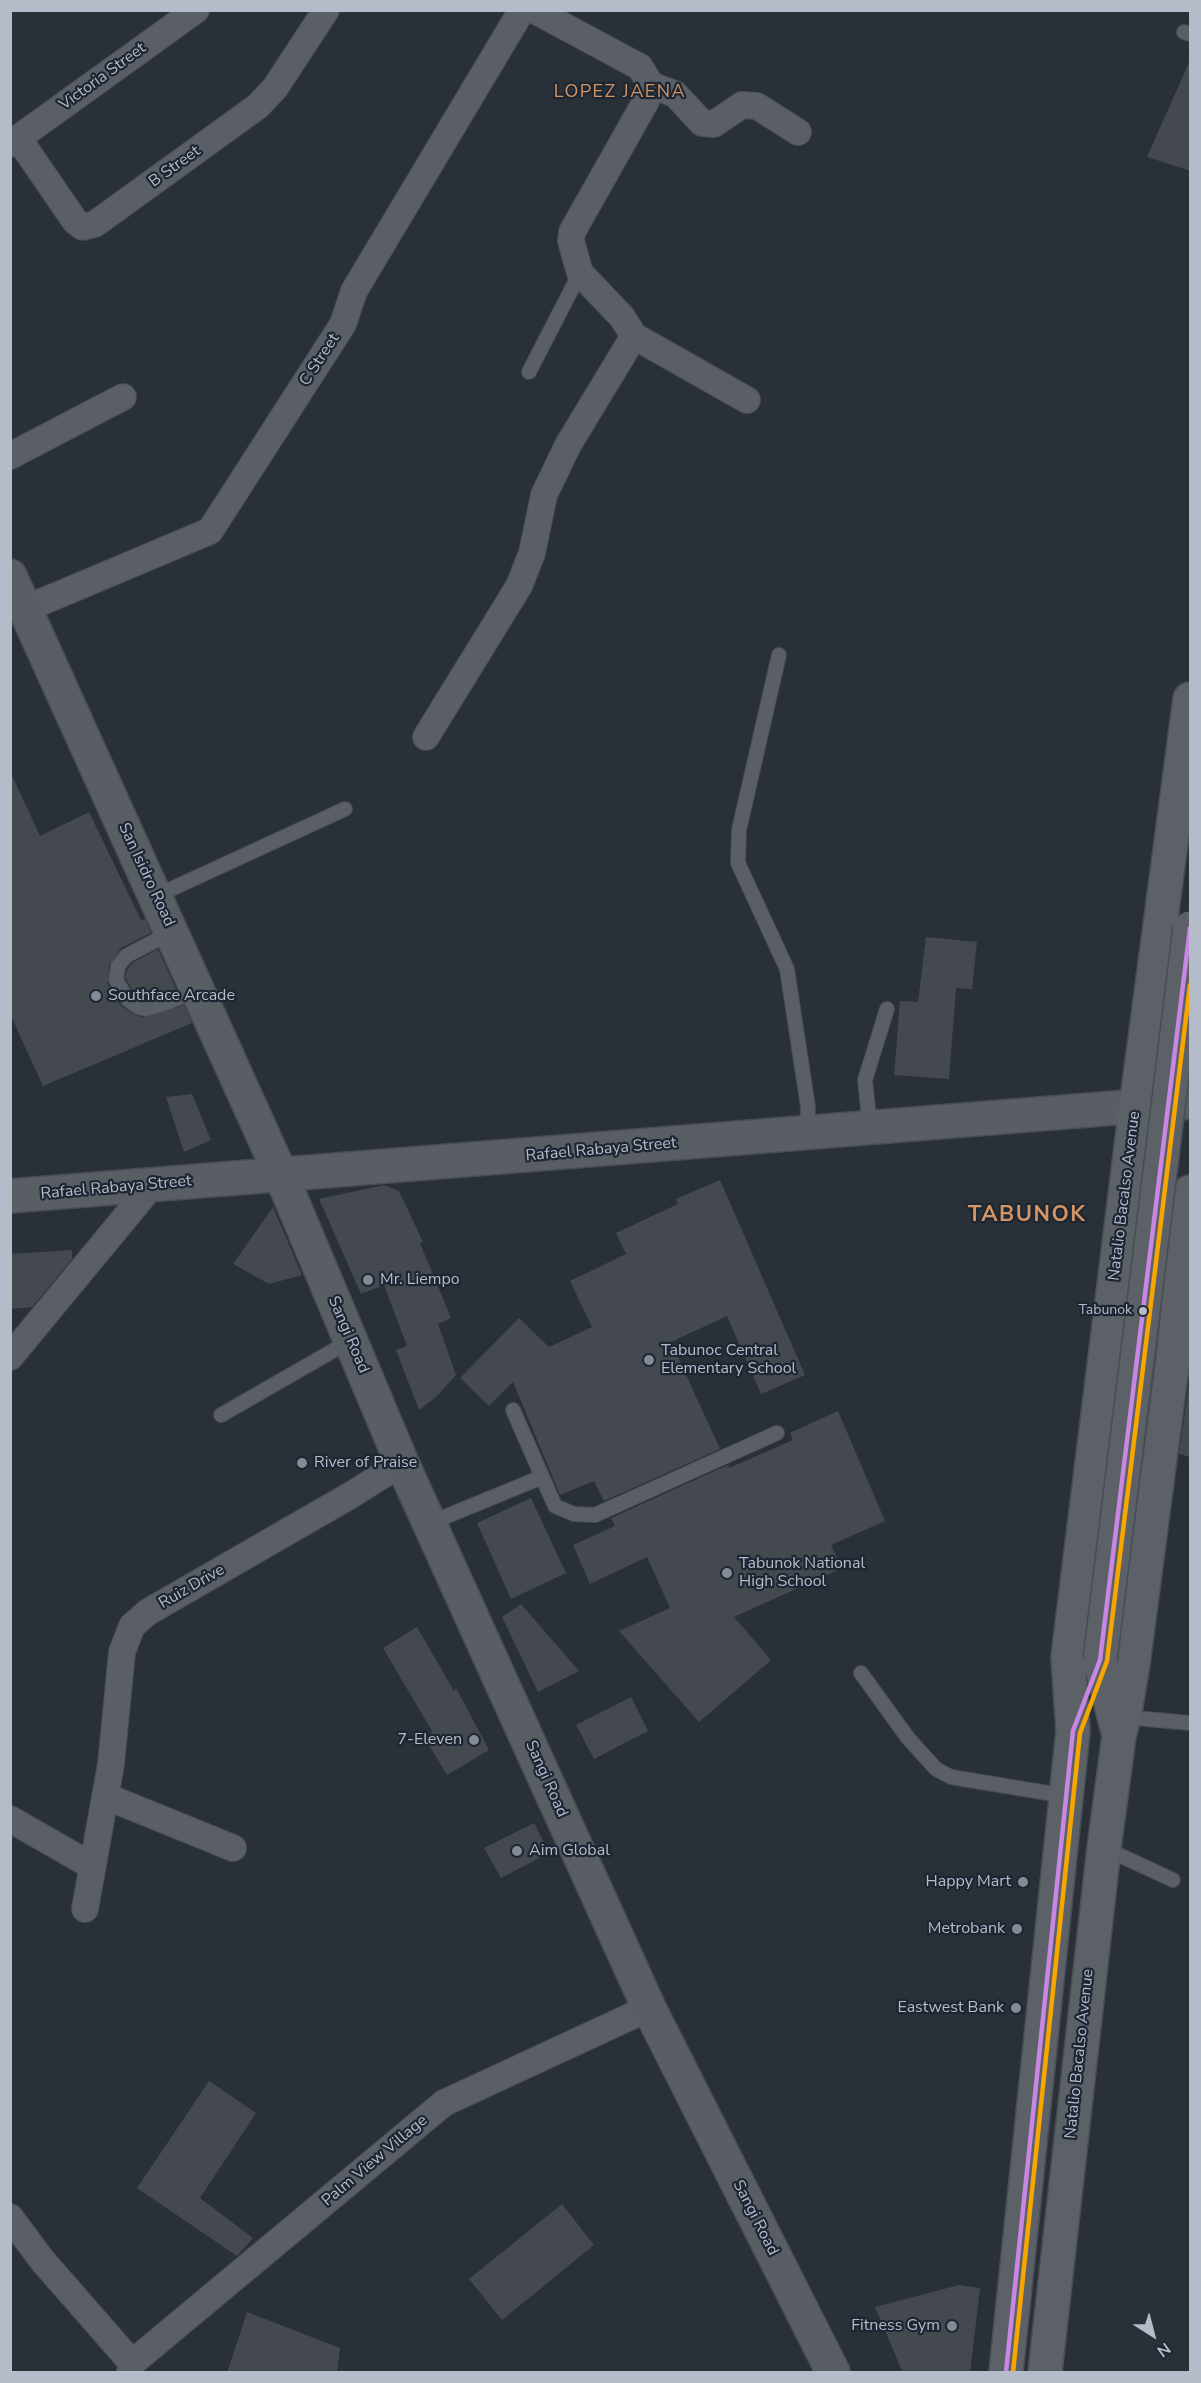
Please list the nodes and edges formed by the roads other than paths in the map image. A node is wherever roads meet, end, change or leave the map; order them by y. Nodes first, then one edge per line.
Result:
1 (196, 10) edge
2 (326, 10) edge
3 (522, 10) edge
4 (534, 10) edge
5 (651, 85) junction
6 (798, 132) dead end
7 (14, 141) edge
8 (580, 273) junction
9 (634, 336) junction
10 (529, 372) dead end
11 (123, 397) dead end
12 (747, 400) dead end
13 (10, 456) edge
14 (10, 576) edge
15 (25, 609) junction
16 (779, 655) dead end
17 (1191, 699) edge
18 (426, 737) dead end
19 (345, 809) dead end
20 (156, 896) junction
21 (1191, 928) edge
22 (172, 932) junction
23 (198, 989) junction
24 (887, 1009) dead end
25 (1191, 1102) edge
26 (1136, 1107) junction
27 (870, 1129) junction
28 (807, 1133) junction
29 (281, 1175) junction
30 (153, 1184) junction
31 (1191, 1192) edge
32 (10, 1197) edge
33 (350, 1341) junction
34 (10, 1358) edge
35 (1182, 1361) edge
36 (513, 1410) dead end
37 (221, 1415) dead end
38 (777, 1433) dead end
39 (402, 1463) junction
40 (542, 1477) junction
41 (430, 1523) junction
42 (1100, 1660) junction
43 (861, 1673) dead end
44 (1191, 1724) edge
45 (1122, 1726) junction
46 (1073, 1731) junction
47 (105, 1796) junction
48 (1066, 1796) junction
49 (10, 1819) edge
50 (233, 1848) dead end
51 (1104, 1848) junction
52 (92, 1866) junction
53 (1173, 1880) dead end
54 (86, 1909) dead end
55 (649, 2008) junction
56 (10, 2217) edge
57 (131, 2368) edge
58 (833, 2373) edge
59 (1006, 2373) edge
60 (1046, 2373) edge

1 - 7 street, Victoria Street
2 - 7 street, B Street
3 - 15 street, C Street
4 - 5 street
5 - 6 street
5 - 8 street
8 - 9 street
8 - 10 lane
9 - 12 street
9 - 18 street
11 - 13 street
14 - 15 street, San Isidro Road
15 - 20 street, San Isidro Road
16 - 28 lane
17 - 26 main road, Natalio Bacalso Avenue
19 - 20 lane
20 - 22 street, San Isidro Road
21 - 42 main road, bridge
22 - 23 street, San Isidro Road
22 - 23 lane
23 - 29 street, San Isidro Road
24 - 27 lane
25 - 26 street, Rafael Rabaya Street
26 - 27 street, Rafael Rabaya Street
26 - 46 main road, Natalio Bacalso Avenue
27 - 28 street, Rafael Rabaya Street
28 - 29 street, Rafael Rabaya Street
29 - 30 street, Rafael Rabaya Street
29 - 33 street, Sangi Road
30 - 32 street, Rafael Rabaya Street
30 - 34 street
31 - 35 main road, Natalio Bacalso Avenue
33 - 37 lane
33 - 39 street, Sangi Road
35 - 45 main road, Natalio Bacalso Avenue
36 - 40 lane
38 - 40 lane
39 - 41 street, Sangi Road
39 - 47 street, Ruiz Drive
40 - 41 lane
41 - 55 street, Sangi Road
42 - 45 main road, Natalio Bacalso Avenue
42 - 46 main road, Natalio Bacalso Avenue
43 - 48 lane
44 - 45 lane
45 - 51 main road, Natalio Bacalso Avenue
46 - 48 main road, Natalio Bacalso Avenue
47 - 50 street
47 - 52 street, Ruiz Drive
48 - 59 main road, Natalio Bacalso Avenue
49 - 52 street
51 - 53 lane
51 - 60 main road, Natalio Bacalso Avenue
52 - 54 street, Ruiz Drive
55 - 57 street, Palm View Village
55 - 58 street, Sangi Road
56 - 57 street, Palm View Village

